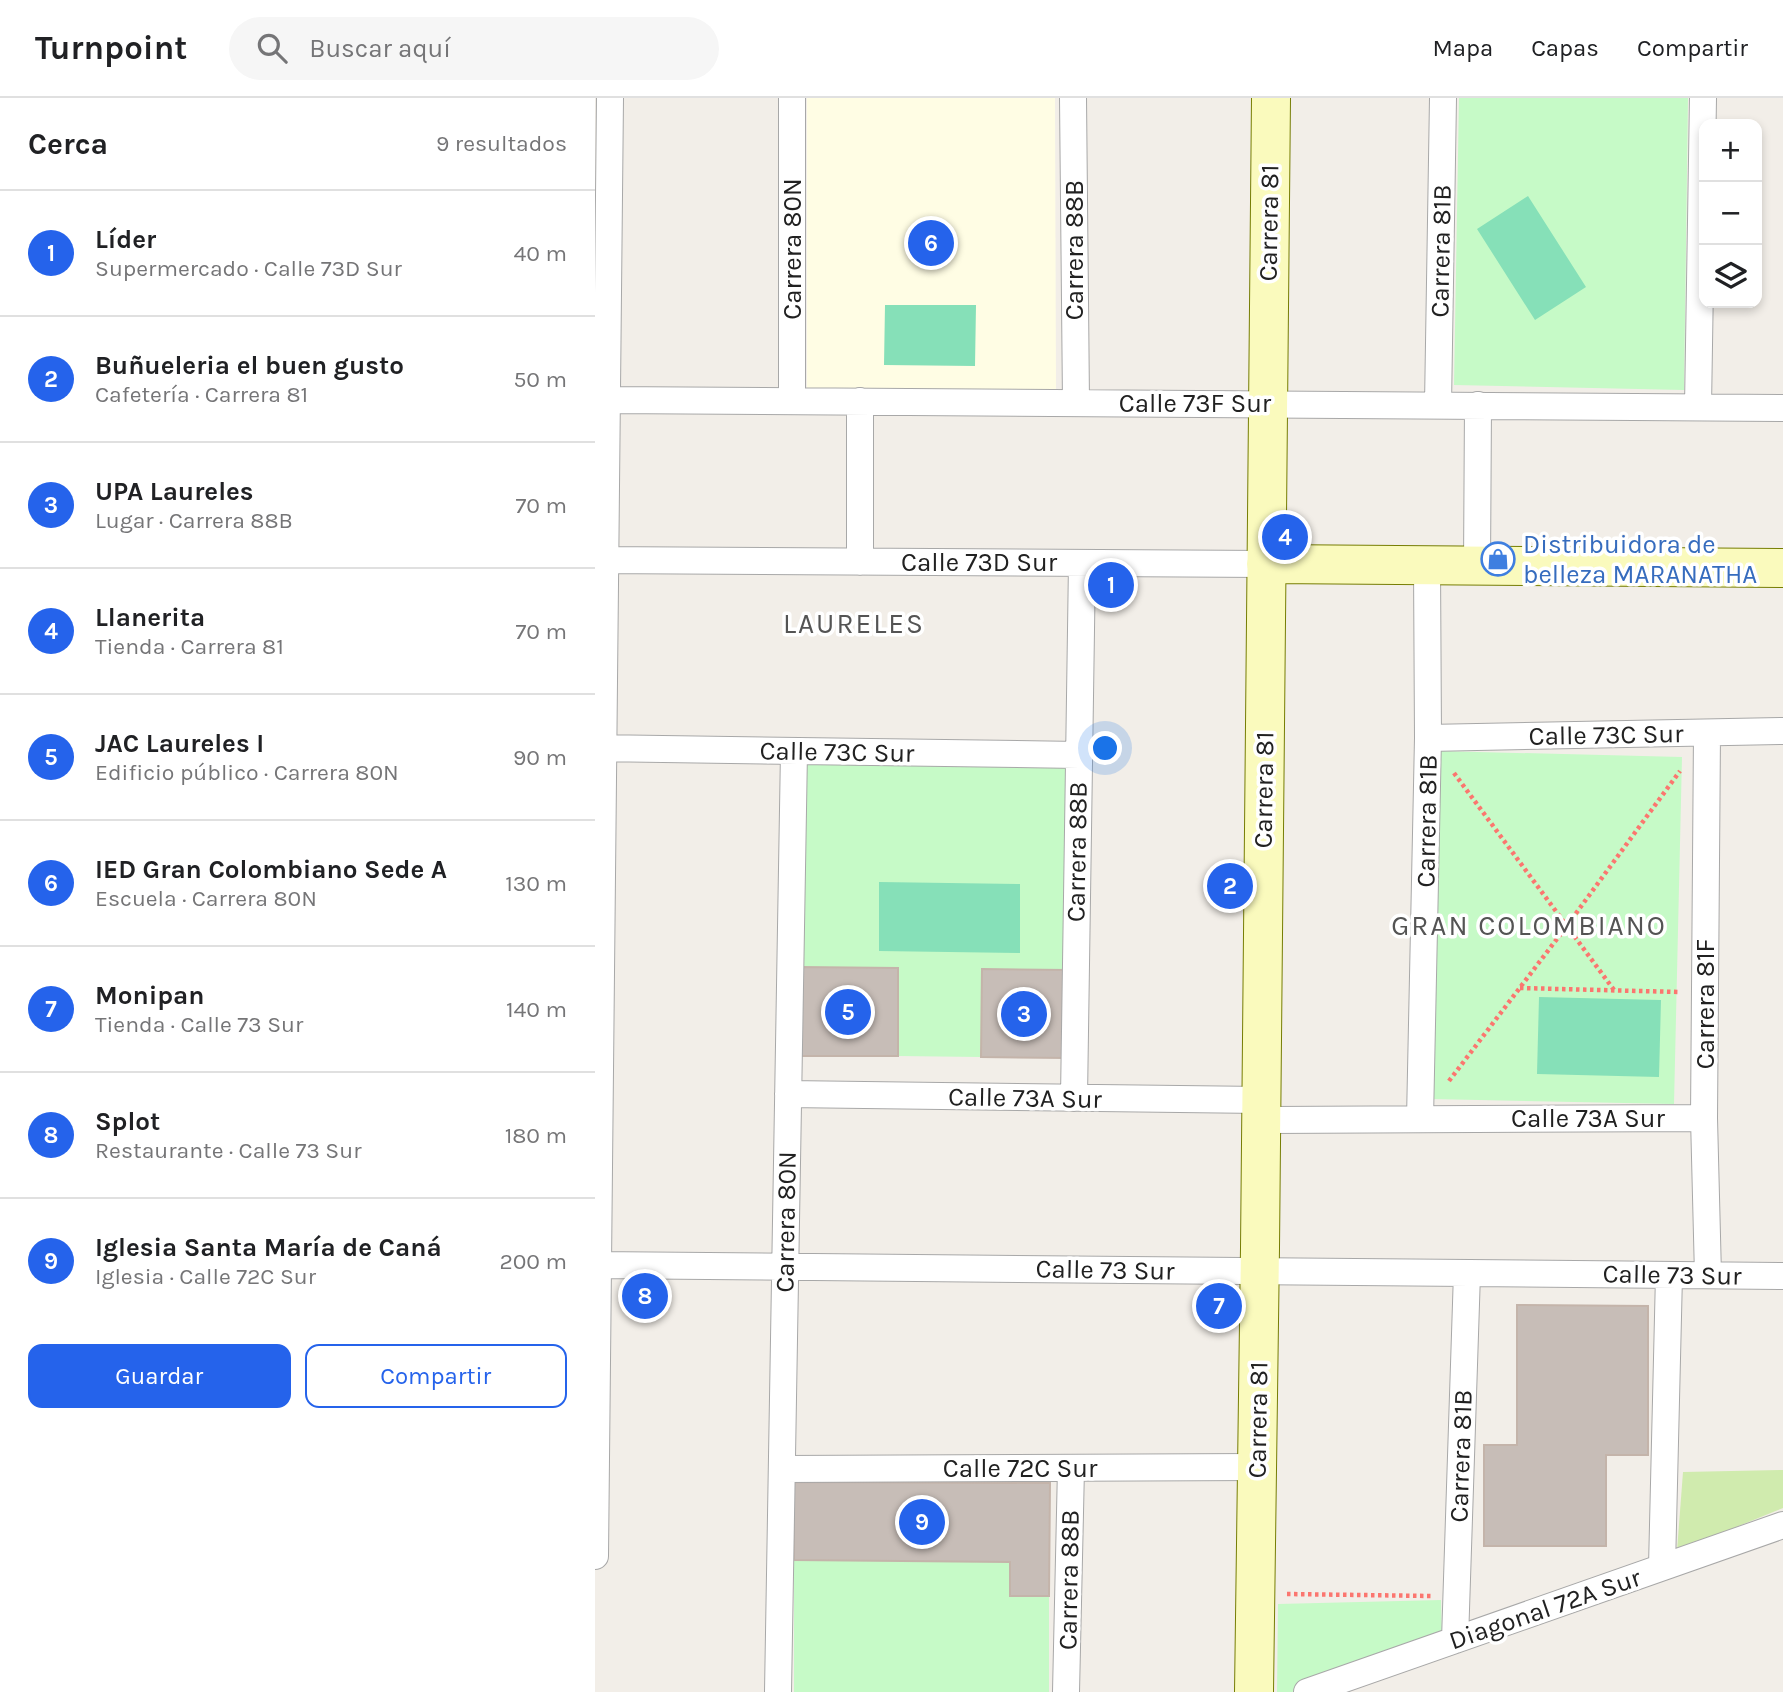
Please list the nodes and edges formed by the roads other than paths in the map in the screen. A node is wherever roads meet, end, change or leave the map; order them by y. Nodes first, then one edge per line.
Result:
1 (610, 98) edge
2 (792, 98) edge
3 (1073, 98) edge
4 (1271, 98) edge
5 (1443, 98) edge
6 (1703, 98) edge
7 (603, 387) edge
8 (792, 401) junction
9 (860, 401) junction
10 (1076, 402) junction
11 (1268, 403) junction
12 (1438, 405) junction
13 (1478, 405) junction
14 (1698, 407) junction
15 (1783, 408) edge
16 (600, 560) edge
17 (860, 562) junction
18 (1082, 563) junction
19 (1266, 564) junction
20 (1427, 565) junction
21 (1477, 566) junction
22 (1783, 568) edge
23 (1783, 731) edge
24 (1707, 733) junction
25 (1429, 738) junction
26 (599, 748) edge
27 (794, 751) junction
28 (1079, 755) junction
29 (597, 1087) edge
30 (788, 1094) junction
31 (1074, 1098) junction
32 (1261, 1110) junction
33 (1704, 1118) junction
34 (1420, 1119) junction
35 (596, 1265) edge
36 (785, 1267) junction
37 (1260, 1272) junction
38 (1467, 1273) junction
39 (1669, 1275) junction
40 (1708, 1275) junction
41 (1783, 1276) edge
42 (596, 1463) edge
43 (1257, 1467) junction
44 (1071, 1468) junction
45 (782, 1469) junction
46 (1783, 1525) edge
47 (595, 1556) edge
48 (1662, 1567) junction
49 (1455, 1640) junction
50 (778, 1692) edge
51 (1066, 1692) edge
52 (1254, 1692) edge
53 (1307, 1692) edge

1 - 7 street
2 - 8 street, Carrera 80N
3 - 10 street, Carrera 88B
4 - 11 street, Carrera 81
5 - 12 street, Carrera 81B
6 - 14 street
7 - 8 street, Calle 73F Sur
7 - 16 street
8 - 9 street, Calle 73F Sur
9 - 10 street, Calle 73F Sur
9 - 17 street
10 - 11 street, Calle 73F Sur
11 - 12 street, Calle 73F Sur
11 - 19 street, Carrera 81
12 - 13 street, Calle 73F Sur
13 - 14 street, Calle 73F Sur
13 - 21 street
14 - 15 street, Calle 73F Sur
16 - 17 street, Calle 73D Sur
16 - 26 street
17 - 18 street, Calle 73D Sur
18 - 19 street, Calle 73D Sur
18 - 28 street, Carrera 88B
19 - 20 street, Calle 73D Sur
19 - 32 street, Carrera 81
20 - 21 street, Calle 73D Sur
20 - 25 street, Carrera 81B
21 - 22 street, Calle 73D Sur
23 - 24 street, Calle 73C Sur
24 - 25 street, Calle 73C Sur
24 - 33 street, Carrera 81F
25 - 34 street, Carrera 81B
26 - 27 street, Calle 73C Sur
26 - 29 street
27 - 28 street, Calle 73C Sur
27 - 30 street, Carrera 80N
28 - 31 street, Carrera 88B
29 - 35 street
30 - 31 street, Calle 73A Sur
30 - 36 street, Carrera 80N
31 - 32 street, Calle 73A Sur
32 - 34 street, Calle 73A Sur
32 - 37 street, Carrera 81
33 - 34 street, Calle 73A Sur
33 - 40 street, Carrera 81F
35 - 36 street, Calle 73 Sur
35 - 42 street
36 - 37 street, Calle 73 Sur
36 - 45 street, Carrera 80N
37 - 38 street, Calle 73 Sur
37 - 43 street, Carrera 81
38 - 39 street, Calle 73 Sur
38 - 49 street, Carrera 81B
39 - 40 street, Calle 73 Sur
39 - 48 street
40 - 41 street, Calle 73 Sur
42 - 47 street
43 - 44 street, Calle 72C Sur
43 - 52 street, Carrera 81
44 - 45 street, Calle 72C Sur
44 - 51 street, Carrera 88B
45 - 50 street, Carrera 80N
46 - 48 street, Diagonal 72A Sur
48 - 49 street, Diagonal 72A Sur
49 - 53 street, Diagonal 72A Sur

